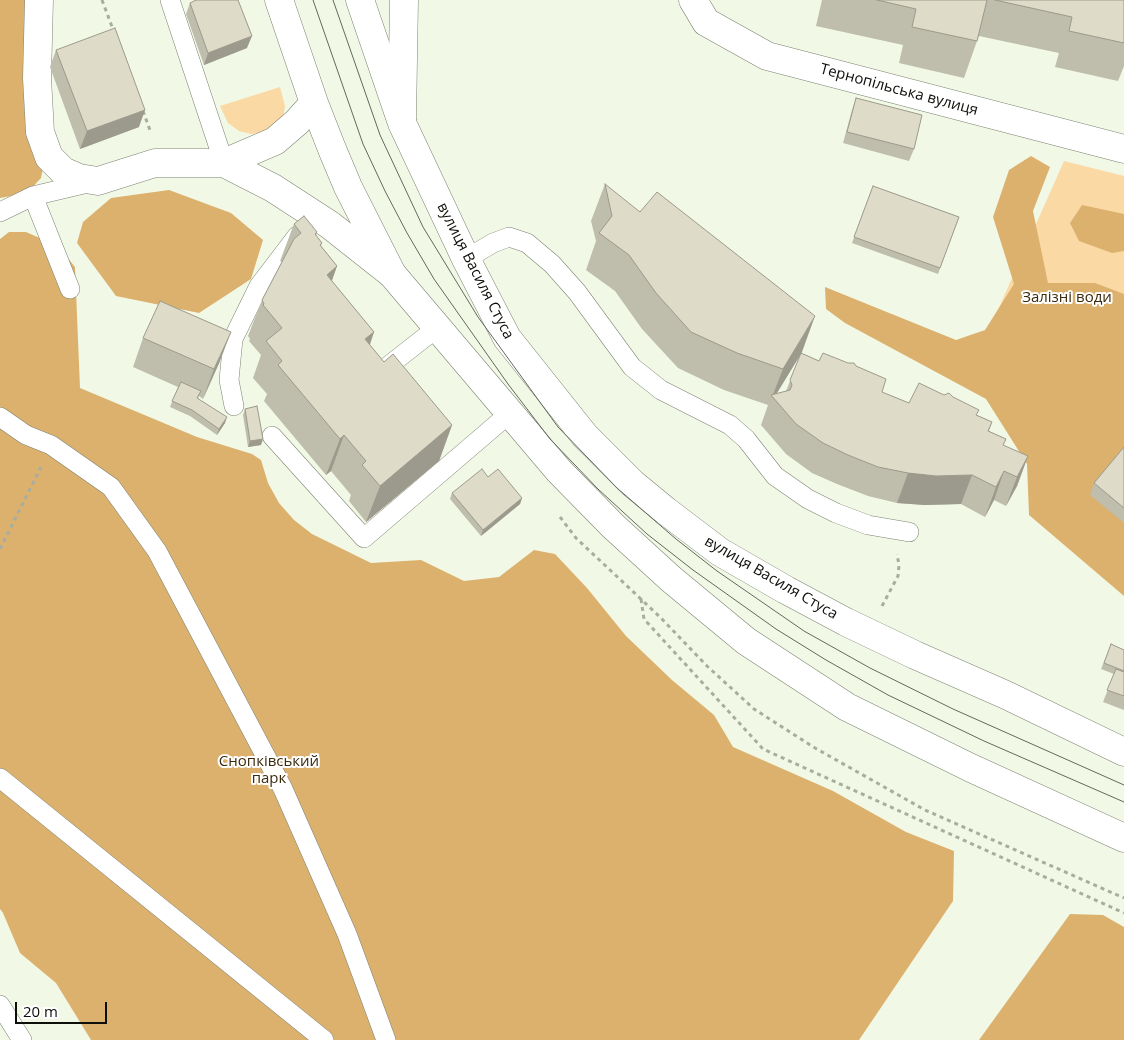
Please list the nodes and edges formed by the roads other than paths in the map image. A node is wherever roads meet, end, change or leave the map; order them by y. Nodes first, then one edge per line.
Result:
1 (39, 0) edge
2 (170, 0) edge
3 (279, 0) edge
4 (360, 0) edge
5 (404, 0) edge
6 (693, 0) edge
7 (314, 103) junction
8 (402, 123) junction
9 (1124, 149) edge
10 (224, 162) junction
11 (98, 181) junction
12 (33, 196) junction
13 (0, 212) edge
14 (314, 214) junction
15 (466, 259) junction
16 (392, 274) junction
17 (70, 289) dead end
18 (438, 327) junction
19 (362, 387) edge
20 (234, 406) dead end
21 (510, 414) junction
22 (0, 417) edge
23 (283, 441) dead end
24 (909, 532) dead end
25 (1124, 752) edge
26 (0, 778) edge
27 (1124, 838) edge
28 (0, 1005) edge
29 (22, 1040) edge
30 (324, 1040) edge
31 (386, 1040) edge

1 - 11 main road
2 - 10 lane
3 - 7 main road
4 - 8 main road
5 - 8 main road, вулиця Василя Стуса
6 - 9 main road, Тернопільська вулиця
7 - 10 main road
7 - 16 main road
8 - 15 main road, вулиця Василя Стуса
10 - 11 main road
10 - 14 main road
11 - 12 lane
12 - 13 lane
12 - 17 lane
14 - 16 main road
14 - 20 lane
15 - 24 lane
15 - 25 main road, вулиця Василя Стуса
16 - 18 main road
18 - 19 lane
18 - 21 main road
21 - 23 lane
21 - 27 main road
22 - 31 lane
26 - 30 lane
28 - 29 lane

